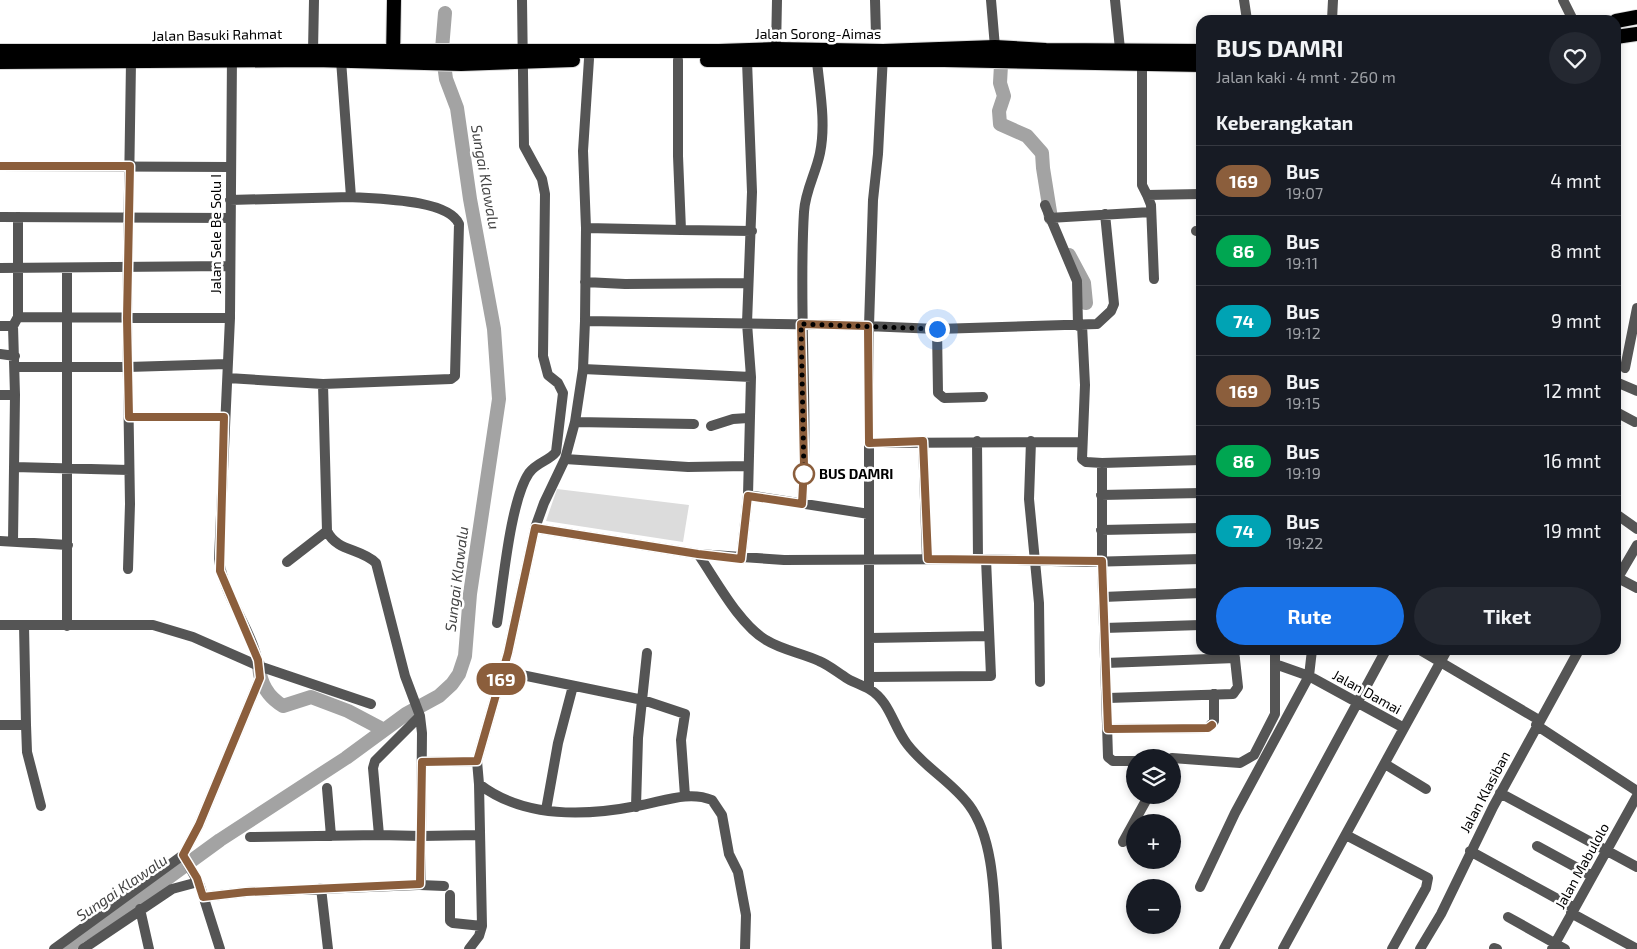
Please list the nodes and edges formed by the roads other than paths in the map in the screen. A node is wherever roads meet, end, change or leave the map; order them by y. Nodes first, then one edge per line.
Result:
1 (314, 0) edge
2 (394, 0) edge
3 (522, 0) edge
4 (777, 0) edge
5 (875, 0) edge
6 (991, 0) edge
7 (1115, 0) edge
8 (1244, 0) edge
9 (1333, 0) edge
10 (1563, 0) edge
11 (1246, 15) edge
12 (1332, 15) edge
13 (1570, 15) edge
14 (1637, 17) edge
15 (1621, 20) edge
16 (1637, 34) edge
17 (876, 35) dead end
18 (1621, 36) edge
19 (995, 47) junction
20 (776, 49) junction
21 (1120, 49) junction
22 (0, 51) edge
23 (313, 51) junction
24 (1196, 51) edge
25 (232, 56) junction
26 (393, 56) junction
27 (433, 57) joint
28 (522, 57) junction
29 (883, 57) junction
30 (588, 59) junction
31 (342, 60) junction
32 (678, 60) junction
33 (748, 61) junction
34 (0, 62) edge
35 (131, 62) junction
36 (817, 62) junction
37 (1142, 64) junction
38 (1196, 65) edge
39 (0, 166) edge
40 (130, 166) junction
41 (230, 166) junction
42 (1196, 194) edge
43 (1147, 195) junction
44 (351, 197) junction
45 (230, 200) junction
46 (1045, 205) dead end
47 (1151, 212) junction
48 (1105, 214) junction
49 (18, 217) junction
50 (130, 217) junction
51 (0, 218) edge
52 (230, 218) junction
53 (1052, 218) junction
54 (586, 228) junction
55 (680, 230) junction
56 (752, 231) junction
57 (230, 266) junction
58 (0, 268) edge
59 (67, 268) junction
60 (128, 268) junction
61 (18, 269) junction
62 (1154, 280) dead end
63 (585, 282) junction
64 (748, 284) junction
65 (1637, 314) edge
66 (67, 316) junction
67 (127, 318) junction
68 (230, 318) junction
69 (16, 321) junction
70 (585, 321) junction
71 (747, 323) junction
72 (801, 324) junction
73 (0, 326) edge
74 (868, 326) junction
75 (1080, 326) junction
76 (937, 329) junction
77 (1634, 345) edge
78 (0, 354) edge
79 (16, 356) junction
80 (227, 364) junction
81 (16, 367) junction
82 (67, 367) junction
83 (128, 368) junction
84 (1625, 368) dead end
85 (583, 369) junction
86 (751, 377) junction
87 (228, 378) junction
88 (323, 384) junction
89 (1621, 384) edge
90 (1637, 391) edge
91 (0, 395) edge
92 (15, 395) junction
93 (983, 397) dead end
94 (1621, 415) edge
95 (129, 417) junction
96 (224, 417) junction
97 (748, 418) junction
98 (575, 422) junction
99 (1635, 422) dead end
100 (694, 424) dead end
101 (710, 426) dead end
102 (923, 441) junction
103 (977, 441) junction
104 (1031, 441) junction
105 (1082, 442) junction
106 (869, 443) junction
107 (565, 460) junction
108 (1196, 460) edge
109 (1102, 463) junction
110 (748, 466) junction
111 (66, 467) junction
112 (14, 468) junction
113 (129, 470) junction
114 (1196, 493) edge
115 (1101, 495) junction
116 (748, 496) junction
117 (802, 504) junction
118 (869, 514) junction
119 (1621, 518) edge
120 (535, 528) junction
121 (1196, 528) edge
122 (1637, 529) edge
123 (1101, 530) junction
124 (327, 531) junction
125 (13, 541) junction
126 (0, 542) edge
127 (68, 545) junction
128 (1636, 549) edge
129 (698, 554) junction
130 (741, 559) junction
131 (928, 559) junction
132 (982, 559) junction
133 (869, 560) junction
134 (1035, 560) junction
135 (1196, 560) edge
136 (1102, 561) junction
137 (287, 562) dead end
138 (128, 569) dead end
139 (1621, 573) edge
140 (1621, 581) edge
141 (1637, 588) edge
142 (1196, 593) edge
143 (1103, 598) junction
144 (497, 623) dead end
145 (0, 625) edge
146 (24, 625) junction
147 (1196, 625) edge
148 (67, 626) junction
149 (1104, 628) junction
150 (989, 636) junction
151 (869, 638) junction
152 (647, 653) dead end
153 (1222, 655) edge
154 (1235, 655) edge
155 (1275, 655) edge
156 (1311, 655) edge
157 (1383, 655) edge
158 (1429, 655) edge
159 (1443, 655) edge
160 (1576, 655) edge
161 (1440, 661) junction
162 (1106, 664) junction
163 (1275, 664) junction
164 (259, 666) junction
165 (504, 672) junction
166 (1309, 676) junction
167 (869, 677) junction
168 (1040, 682) dead end
169 (572, 686) junction
170 (869, 689) junction
171 (1214, 694) junction
172 (1108, 698) junction
173 (643, 700) junction
174 (1357, 703) junction
175 (371, 704) dead end
176 (418, 712) junction
177 (1537, 723) junction
178 (26, 725) junction
179 (0, 726) edge
180 (1404, 728) junction
181 (1108, 729) junction
182 (1181, 759) edge
183 (477, 761) junction
184 (1126, 761) edge
185 (422, 762) junction
186 (1255, 762) junction
187 (1385, 764) junction
188 (479, 784) junction
189 (327, 788) dead end
190 (1426, 789) dead end
191 (1637, 791) edge
192 (1500, 793) junction
193 (685, 796) junction
194 (1637, 796) edge
195 (1144, 804) edge
196 (41, 806) dead end
197 (636, 807) junction
198 (546, 810) junction
199 (1348, 831) junction
200 (379, 835) junction
201 (480, 835) junction
202 (331, 836) junction
203 (421, 836) junction
204 (250, 838) dead end
205 (1124, 842) dead end
206 (1536, 846) dead end
207 (1470, 851) junction
208 (1606, 851) junction
209 (187, 862) junction
210 (1637, 867) edge
211 (1592, 876) junction
212 (198, 882) junction
213 (420, 884) junction
214 (1200, 887) dead end
215 (321, 888) junction
216 (203, 897) junction
217 (140, 909) junction
218 (1573, 911) junction
219 (1508, 917) dead end
220 (482, 926) junction
221 (93, 946) edge
222 (1554, 946) edge
223 (54, 949) edge
224 (83, 949) edge
225 (149, 949) edge
226 (220, 949) edge
227 (328, 949) edge
228 (469, 949) edge
229 (745, 949) edge
230 (997, 949) edge
231 (1224, 949) edge
232 (1283, 949) edge
233 (1392, 949) edge
234 (1420, 949) edge
235 (1565, 949) edge
236 (1637, 949) edge

1 - 23 street
2 - 26 highway
3 - 28 street
4 - 20 street
5 - 17 street
6 - 19 street
7 - 21 street
8 - 11 street
9 - 12 street
10 - 13 street
14 - 15 highway
16 - 18 highway
19 - 21 highway, Jalan Sorong-Aimas
19 - 29 highway, Jalan Sorong-Aimas
20 - 28 highway, Jalan Sorong-Aimas
20 - 29 highway, Jalan Sorong-Aimas
21 - 24 highway, Jalan Sorong-Aimas
22 - 25 highway, Jalan Basuki Rahmat
23 - 25 highway, Jalan Basuki Rahmat
23 - 26 highway, Jalan Basuki Rahmat
25 - 31 highway, Jalan Basuki Rahmat
25 - 35 highway, Jalan Basuki Rahmat
25 - 41 street, Jalan Sele Be Solu I
26 - 27 highway, Jalan Basuki Rahmat
26 - 31 highway, Jalan Basuki Rahmat
27 - 28 highway, Jalan Sorong-Aimas
28 - 30 highway, Jalan Sorong-Aimas
28 - 144 street
29 - 36 highway, Jalan Sorong-Aimas
29 - 37 highway, Jalan Sorong-Aimas
29 - 74 street
30 - 32 highway, Jalan Sorong-Aimas
30 - 54 street
31 - 44 street
32 - 33 highway, Jalan Sorong-Aimas
32 - 55 street
33 - 36 highway, Jalan Sorong-Aimas
33 - 56 street
34 - 35 highway, Jalan Basuki Rahmat
35 - 40 street
36 - 72 street
37 - 38 highway, Jalan Sorong-Aimas
37 - 43 street
39 - 40 street
40 - 41 street
40 - 50 street
41 - 45 street, Jalan Sele Be Solu I
42 - 43 street
43 - 47 street
44 - 45 street
44 - 88 street
45 - 52 street, Jalan Sele Be Solu I
46 - 53 street
47 - 48 street
47 - 62 street
48 - 53 street
48 - 75 street
49 - 50 street
49 - 51 street
49 - 61 street
50 - 52 street
50 - 60 street
52 - 57 street, Jalan Sele Be Solu I
53 - 75 street
54 - 55 street
54 - 63 street
55 - 56 street
56 - 64 street
57 - 60 street
57 - 68 street, Jalan Sele Be Solu I
58 - 61 street
59 - 60 street
59 - 61 street
59 - 66 street
60 - 67 street
61 - 69 street
63 - 64 street
63 - 70 street
64 - 71 street
65 - 77 street
66 - 67 street
66 - 69 street
66 - 82 street
67 - 68 street
67 - 83 street
68 - 80 street, Jalan Sele Be Solu I
69 - 73 street
69 - 79 street
70 - 71 street
70 - 85 street
71 - 72 street
71 - 86 street
72 - 74 street
72 - 117 street
74 - 76 street
74 - 106 street
75 - 76 street
75 - 105 street
76 - 93 street
77 - 84 street
78 - 79 street
79 - 81 street
80 - 83 street
80 - 87 street, Jalan Sele Be Solu I
81 - 82 street
81 - 92 street
82 - 83 street
82 - 111 street
83 - 95 street
85 - 86 street
85 - 98 street
86 - 97 street
87 - 88 street
87 - 96 street, Jalan Sele Be Solu I
88 - 124 street
89 - 90 street
91 - 92 street
92 - 112 street
94 - 99 street
95 - 96 street
95 - 113 street
96 - 164 street, Jalan Sele Be Solu I
97 - 101 street
97 - 110 street
98 - 100 street
98 - 107 street
102 - 103 street
102 - 106 street
102 - 131 street
103 - 104 street
103 - 132 street
104 - 105 street
104 - 134 street
105 - 109 street
106 - 118 street
107 - 110 street
107 - 120 street
108 - 109 street
109 - 115 street
110 - 116 street
111 - 112 street
111 - 113 street
111 - 127 street
112 - 125 street
113 - 138 street
114 - 115 street
115 - 123 street
116 - 117 street
116 - 130 street
117 - 118 street
118 - 133 street
119 - 122 street
120 - 129 street
120 - 165 street
121 - 123 street
123 - 136 street
124 - 137 street
124 - 176 street
125 - 126 street
125 - 127 street
127 - 148 street
128 - 139 street
129 - 130 street
129 - 170 street
130 - 133 street
131 - 132 street
131 - 133 street
132 - 134 street
132 - 150 street
133 - 151 street
134 - 136 street
134 - 168 street
135 - 136 street
136 - 143 street
140 - 141 street
142 - 143 street
143 - 149 street
145 - 146 street
146 - 148 street
146 - 178 street
147 - 149 street
148 - 164 street
149 - 162 street
150 - 151 street
150 - 167 street
151 - 167 street
152 - 173 street
153 - 162 street
154 - 171 street
155 - 163 street
156 - 166 street
157 - 174 street
158 - 161 street
159 - 161 street, Jalan Damai
160 - 177 street, Jalan Klasiban
161 - 177 street
161 - 180 street, Jalan Damai
162 - 172 street
163 - 166 street, Jalan Damai
163 - 186 street
164 - 175 street
164 - 209 street
165 - 169 street
165 - 183 street
166 - 174 street, Jalan Damai
166 - 186 street
167 - 170 street
169 - 173 street
169 - 198 street
170 - 230 street
171 - 172 street
171 - 181 street
172 - 181 street
173 - 193 street
173 - 197 street
174 - 180 street, Jalan Damai
174 - 231 street
176 - 185 street
176 - 200 street
177 - 191 street
177 - 192 street, Jalan Klasiban
178 - 179 street
178 - 196 street
180 - 187 street
181 - 184 street
182 - 186 street
183 - 185 street
183 - 188 street
185 - 203 street
186 - 214 street
187 - 190 street
187 - 199 street
188 - 198 street
188 - 201 street
189 - 202 street
192 - 207 street, Jalan Klasiban
192 - 208 street
193 - 197 street
193 - 229 street
194 - 208 street, Jalan Mabulolo
195 - 205 street
197 - 198 street
199 - 232 street
199 - 233 street
200 - 202 street
200 - 203 street
201 - 203 street
201 - 220 street
202 - 204 street
203 - 213 street
206 - 211 street
207 - 218 street
207 - 234 street, Jalan Klasiban
208 - 210 street
208 - 211 street, Jalan Mabulolo
209 - 212 street
209 - 223 street
211 - 218 street, Jalan Mabulolo
212 - 216 street
212 - 217 street
213 - 215 street
213 - 220 street
215 - 216 street
215 - 227 street
216 - 226 street
217 - 221 street
217 - 225 street
218 - 222 street, Jalan Mabulolo
218 - 236 street
219 - 222 street
220 - 228 street
221 - 224 street
222 - 235 street

